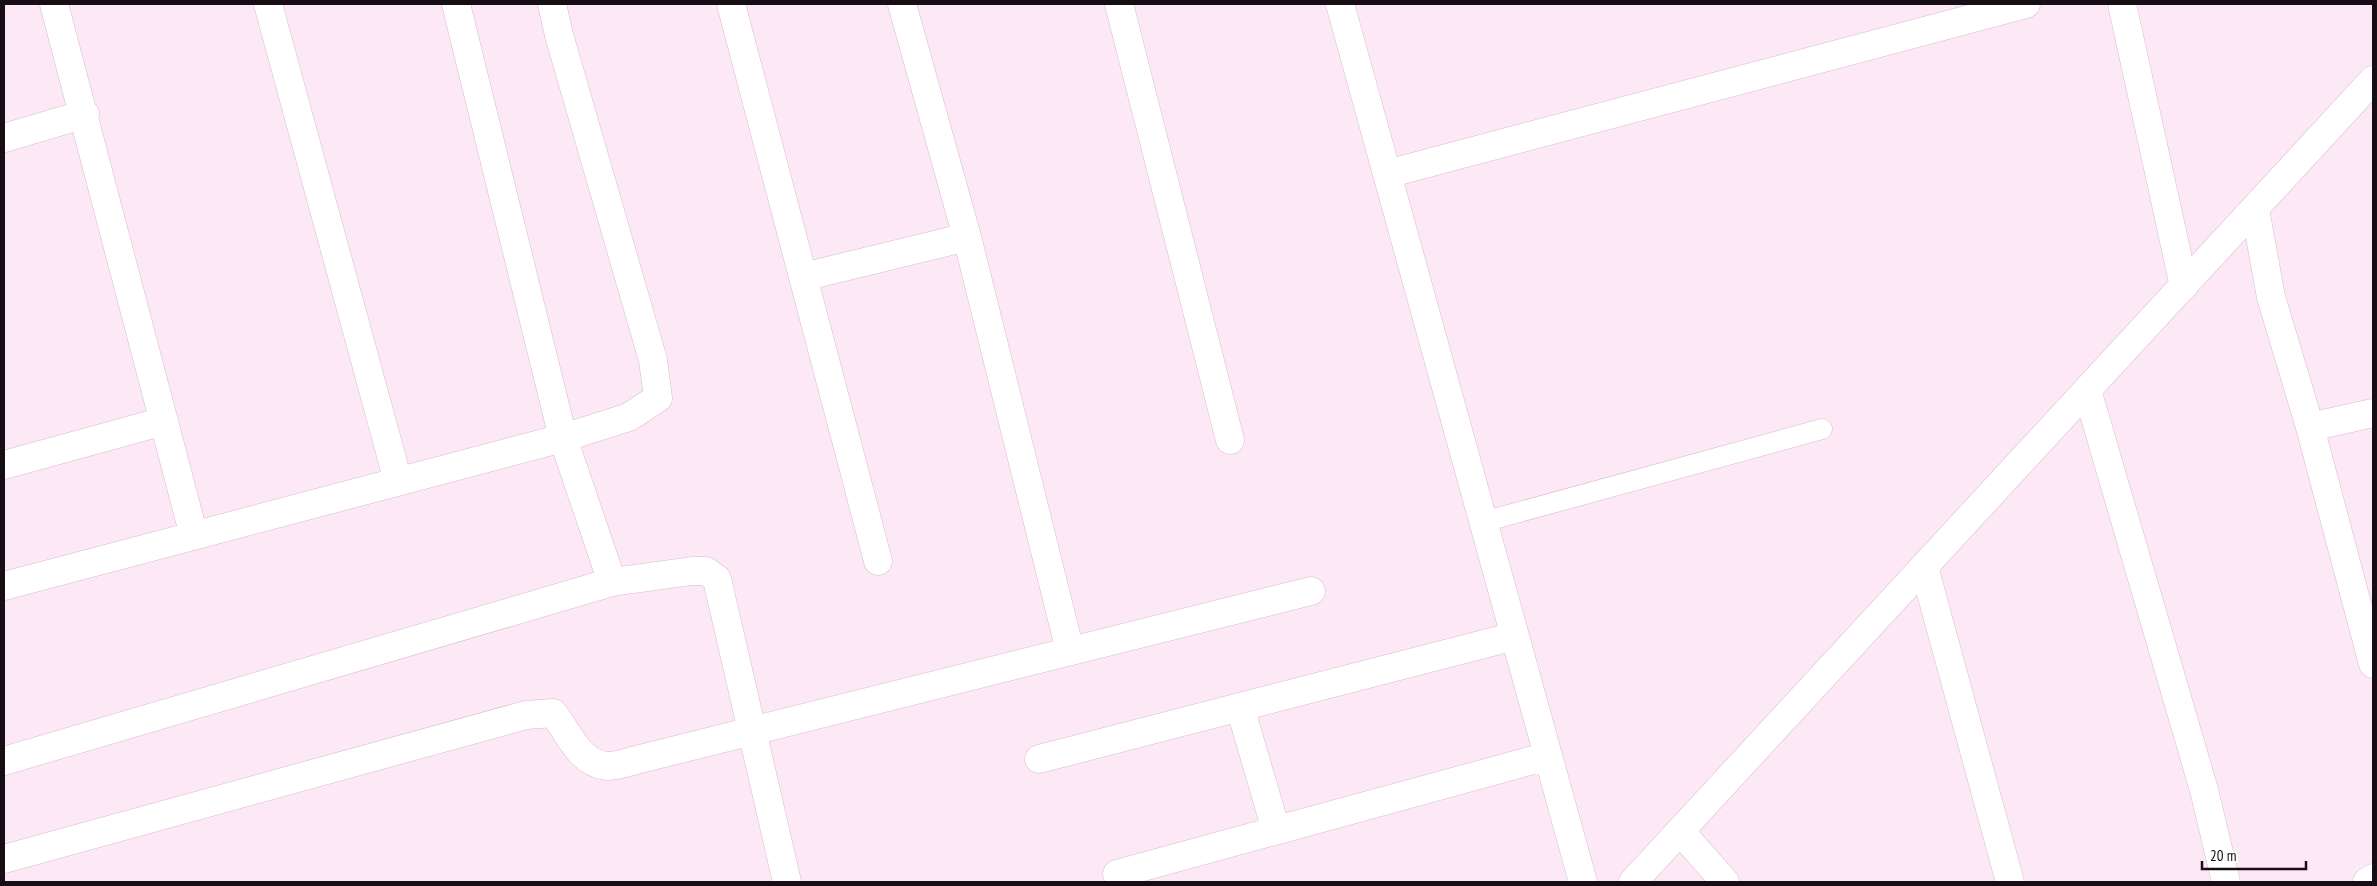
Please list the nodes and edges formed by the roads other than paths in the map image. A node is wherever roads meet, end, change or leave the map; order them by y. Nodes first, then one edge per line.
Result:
1 (54, 4) edge
2 (268, 4) edge
3 (456, 4) edge
4 (552, 4) edge
5 (731, 4) edge
6 (902, 4) edge
7 (1119, 4) edge
8 (1340, 4) edge
9 (2026, 4) edge
10 (2122, 4) edge
11 (2373, 80) edge
12 (85, 114) junction
13 (4, 138) edge
14 (1388, 174) junction
15 (2254, 209) junction
16 (967, 237) junction
17 (803, 277) junction
18 (2184, 286) junction
19 (2087, 390) junction
20 (2373, 413) edge
21 (164, 421) junction
22 (2310, 427) junction
23 (1822, 429) dead end
24 (563, 438) junction
25 (1230, 440) dead end
26 (4, 465) edge
27 (398, 481) junction
28 (1483, 522) junction
29 (194, 536) junction
30 (878, 561) dead end
31 (1924, 567) junction
32 (612, 582) junction
33 (4, 586) edge
34 (1311, 591) dead end
35 (2368, 624) edge
36 (1515, 636) junction
37 (1070, 651) junction
38 (2373, 664) edge
39 (1240, 707) junction
40 (752, 730) junction
41 (1548, 756) junction
42 (1039, 759) dead end
43 (4, 761) edge
44 (1276, 830) junction
45 (1680, 832) junction
46 (4, 858) edge
47 (1117, 874) dead end
48 (2373, 878) edge
49 (787, 882) edge
50 (1583, 882) edge
51 (1633, 882) edge
52 (1725, 882) edge
53 (2010, 882) edge
54 (2226, 882) edge
55 (2367, 882) edge

1 - 12 street
2 - 27 street
3 - 24 street
4 - 24 street
5 - 17 street
6 - 16 street
7 - 25 street
8 - 14 street
9 - 14 street
10 - 18 street
11 - 15 street
12 - 13 street
12 - 21 street
14 - 28 street
15 - 18 street
15 - 22 street
16 - 17 street
16 - 37 street
17 - 30 street
18 - 19 street
19 - 31 street
19 - 54 street
20 - 22 street
21 - 26 street
21 - 29 street
22 - 35 street
23 - 28 lane
24 - 27 street
24 - 32 street
27 - 29 street
28 - 36 street
29 - 33 street
31 - 45 street
31 - 53 street
32 - 40 street
32 - 43 street
34 - 37 street
35 - 38 street
36 - 39 street
36 - 41 street
37 - 40 street
39 - 42 street
39 - 44 street
40 - 46 street
40 - 49 street
41 - 44 street
41 - 50 street
44 - 47 street
45 - 51 street
45 - 52 street
48 - 55 street

